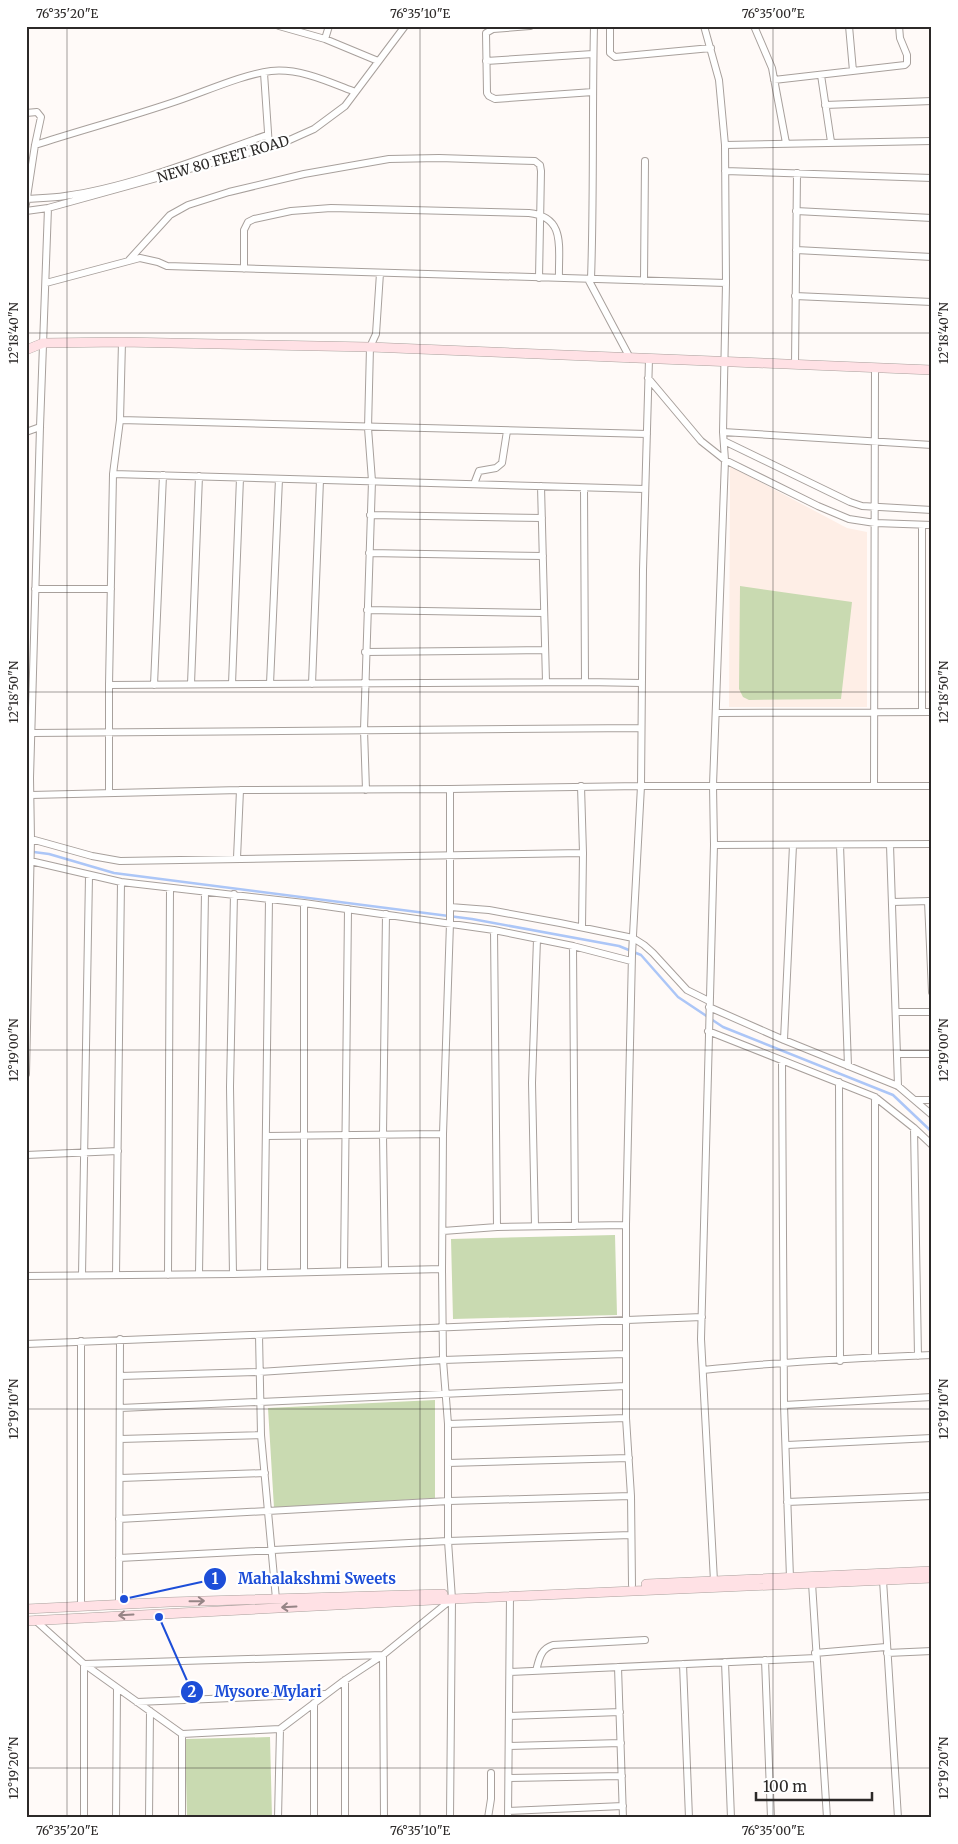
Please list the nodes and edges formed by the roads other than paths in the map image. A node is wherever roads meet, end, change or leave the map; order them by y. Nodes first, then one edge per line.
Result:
1 (279, 26) edge
2 (329, 26) edge
3 (405, 26) edge
4 (530, 26) edge
5 (594, 26) edge
6 (610, 26) edge
7 (704, 26) edge
8 (754, 26) edge
9 (849, 26) edge
10 (899, 26) edge
11 (325, 39) junction
12 (711, 48) junction
13 (593, 54) junction
14 (378, 61) junction
15 (486, 62) junction
16 (853, 71) junction
17 (264, 73) junction
18 (821, 75) junction
19 (774, 80) junction
20 (355, 92) junction
21 (593, 92) junction
22 (932, 102) edge
23 (825, 105) junction
24 (26, 113) edge
25 (267, 135) junction
26 (932, 141) edge
27 (831, 142) junction
28 (786, 143) junction
29 (35, 145) junction
30 (725, 145) junction
31 (269, 147) junction
32 (645, 161) dead end
33 (725, 171) junction
34 (797, 173) junction
35 (932, 178) edge
36 (26, 199) edge
37 (26, 204) edge
38 (48, 208) junction
39 (26, 211) edge
40 (796, 211) junction
41 (540, 214) junction
42 (932, 218) edge
43 (796, 250) junction
44 (932, 257) edge
45 (129, 260) junction
46 (244, 269) junction
47 (380, 273) junction
48 (539, 278) junction
49 (559, 278) junction
50 (589, 279) junction
51 (644, 281) junction
52 (46, 283) junction
53 (726, 283) junction
54 (795, 296) junction
55 (932, 302) edge
56 (122, 342) junction
57 (43, 343) junction
58 (370, 347) junction
59 (26, 350) edge
60 (630, 358) junction
61 (649, 359) junction
62 (724, 362) junction
63 (795, 365) junction
64 (875, 368) junction
65 (932, 370) edge
66 (648, 378) junction
67 (120, 420) junction
68 (40, 427) junction
69 (368, 428) junction
70 (507, 431) junction
71 (26, 432) edge
72 (723, 432) junction
73 (646, 434) junction
74 (724, 440) junction
75 (875, 442) junction
76 (932, 445) edge
77 (724, 460) junction
78 (114, 474) junction
79 (163, 475) junction
80 (199, 476) junction
81 (240, 478) junction
82 (279, 479) junction
83 (320, 480) junction
84 (372, 481) junction
85 (474, 484) junction
86 (542, 486) junction
87 (584, 488) junction
88 (645, 489) junction
89 (875, 508) junction
90 (932, 510) edge
91 (370, 515) junction
92 (542, 518) junction
93 (875, 523) junction
94 (922, 525) junction
95 (932, 525) edge
96 (369, 553) junction
97 (543, 556) junction
98 (35, 589) junction
99 (111, 590) junction
100 (367, 610) junction
101 (544, 613) junction
102 (545, 650) junction
103 (365, 652) junction
104 (546, 682) junction
105 (585, 682) junction
106 (364, 683) junction
107 (642, 683) junction
108 (191, 684) junction
109 (232, 684) junction
110 (270, 684) junction
111 (312, 684) junction
112 (108, 685) junction
113 (154, 685) junction
114 (875, 712) junction
115 (922, 712) junction
116 (932, 712) edge
117 (716, 713) junction
118 (641, 728) junction
119 (364, 730) junction
120 (109, 732) junction
121 (31, 733) junction
122 (28, 778) edge
123 (581, 786) junction
124 (641, 786) junction
125 (713, 786) junction
126 (874, 786) junction
127 (932, 786) edge
128 (450, 789) junction
129 (240, 790) junction
130 (366, 790) junction
131 (109, 793) junction
132 (30, 795) junction
133 (31, 839) junction
134 (932, 844) edge
135 (714, 845) junction
136 (793, 845) junction
137 (840, 845) junction
138 (890, 845) junction
139 (583, 853) junction
140 (450, 855) junction
141 (238, 858) junction
142 (28, 860) edge
143 (89, 876) junction
144 (121, 882) junction
145 (170, 889) junction
146 (205, 892) junction
147 (234, 894) junction
148 (269, 898) junction
149 (930, 901) edge
150 (304, 902) junction
151 (892, 902) junction
152 (450, 907) junction
153 (348, 909) junction
154 (386, 914) junction
155 (450, 923) junction
156 (582, 927) junction
157 (494, 930) junction
158 (537, 939) junction
159 (632, 941) junction
160 (573, 946) junction
161 (631, 962) junction
162 (932, 992) edge
163 (709, 1004) junction
164 (897, 1012) junction
165 (932, 1012) edge
166 (708, 1031) junction
167 (784, 1040) junction
168 (897, 1054) junction
169 (932, 1054) edge
170 (782, 1062) junction
171 (848, 1066) junction
172 (26, 1074) edge
173 (839, 1082) junction
174 (898, 1086) junction
175 (875, 1097) junction
176 (916, 1100) junction
177 (932, 1100) edge
178 (932, 1115) edge
179 (914, 1128) junction
180 (443, 1134) junction
181 (345, 1135) junction
182 (383, 1135) junction
183 (266, 1136) junction
184 (303, 1136) junction
185 (932, 1145) edge
186 (118, 1151) junction
187 (84, 1152) junction
188 (26, 1155) edge
189 (626, 1225) junction
190 (535, 1226) junction
191 (575, 1226) junction
192 (497, 1227) junction
193 (443, 1231) junction
194 (442, 1269) junction
195 (385, 1270) junction
196 (304, 1271) junction
197 (344, 1271) junction
198 (264, 1273) junction
199 (116, 1274) junction
200 (199, 1274) junction
201 (233, 1274) junction
202 (82, 1275) junction
203 (168, 1275) junction
204 (26, 1276) edge
205 (702, 1317) junction
206 (625, 1320) junction
207 (443, 1328) junction
208 (259, 1335) junction
209 (120, 1340) junction
210 (81, 1341) junction
211 (26, 1344) edge
212 (625, 1354) junction
213 (932, 1355) edge
214 (918, 1356) junction
215 (875, 1358) junction
216 (443, 1360) junction
217 (840, 1360) junction
218 (784, 1362) junction
219 (703, 1370) junction
220 (259, 1372) junction
221 (120, 1376) junction
222 (626, 1386) junction
223 (444, 1393) junction
224 (932, 1397) edge
225 (260, 1402) junction
226 (784, 1405) junction
227 (120, 1408) junction
228 (626, 1418) junction
229 (448, 1424) junction
230 (261, 1435) junction
231 (932, 1438) edge
232 (120, 1439) junction
233 (786, 1446) junction
234 (629, 1458) junction
235 (448, 1463) junction
236 (265, 1473) junction
237 (120, 1478) junction
238 (631, 1496) junction
239 (932, 1496) edge
240 (449, 1501) junction
241 (787, 1502) junction
242 (268, 1511) junction
243 (120, 1519) junction
244 (631, 1535) junction
245 (448, 1541) junction
246 (272, 1551) junction
247 (119, 1558) junction
248 (932, 1571) edge
249 (790, 1578) junction
250 (932, 1578) edge
251 (883, 1580) junction
252 (714, 1581) junction
253 (812, 1583) junction
254 (632, 1585) junction
255 (452, 1596) junction
256 (510, 1596) junction
257 (276, 1599) junction
258 (119, 1604) junction
259 (81, 1606) junction
260 (26, 1609) edge
261 (30, 1620) edge
262 (645, 1640) dead end
263 (886, 1650) junction
264 (932, 1651) edge
265 (384, 1655) junction
266 (816, 1655) junction
267 (765, 1660) junction
268 (725, 1662) junction
269 (84, 1664) junction
270 (683, 1664) junction
271 (618, 1667) junction
272 (536, 1671) junction
273 (510, 1672) junction
274 (345, 1680) junction
275 (117, 1689) junction
276 (327, 1694) junction
277 (137, 1702) junction
278 (314, 1704) junction
279 (150, 1711) junction
280 (620, 1712) junction
281 (509, 1716) junction
282 (280, 1729) junction
283 (182, 1734) junction
284 (621, 1743) junction
285 (509, 1746) junction
286 (491, 1773) dead end
287 (622, 1776) junction
288 (509, 1778) junction
289 (623, 1806) junction
290 (508, 1815) edge
291 (84, 1818) edge
292 (116, 1818) edge
293 (149, 1818) edge
294 (182, 1818) edge
295 (278, 1818) edge
296 (314, 1818) edge
297 (345, 1818) edge
298 (384, 1818) edge
299 (450, 1818) edge
300 (488, 1818) edge
301 (623, 1818) edge
302 (689, 1818) edge
303 (730, 1818) edge
304 (771, 1818) edge
305 (827, 1818) edge
306 (898, 1818) edge

1 - 11 street
2 - 11 street
3 - 14 street, NEW 80 FEET ROAD
4 - 15 street
5 - 13 street
6 - 12 street
7 - 12 street
8 - 19 street
9 - 16 street
10 - 16 street
11 - 14 street
12 - 30 street
13 - 15 street
13 - 21 street
14 - 20 street, NEW 80 FEET ROAD
15 - 21 street
16 - 18 street
17 - 20 street
17 - 25 street
17 - 29 street
18 - 19 street
18 - 23 street
19 - 28 street
20 - 31 street, NEW 80 FEET ROAD
21 - 50 street
22 - 23 street
23 - 27 street
24 - 29 street
25 - 31 street
25 - 36 street
26 - 27 street
27 - 28 street
28 - 30 street
29 - 36 street
30 - 33 street
31 - 38 street, NEW 80 FEET ROAD
32 - 51 street
33 - 34 street
33 - 53 street
34 - 35 street
34 - 40 street
36 - 37 street
38 - 39 street, NEW 80 FEET ROAD
38 - 52 street
40 - 42 street
40 - 43 street
41 - 45 street
41 - 46 street
41 - 48 street
41 - 49 street
43 - 44 street
43 - 54 street
45 - 46 street
45 - 52 street
46 - 47 street
47 - 48 street
47 - 58 street
48 - 49 street
49 - 50 street
50 - 51 street
50 - 60 street
51 - 53 street
52 - 57 street
53 - 62 street
54 - 55 street
54 - 63 street
56 - 57 street
56 - 58 street
56 - 67 street
57 - 59 street
57 - 68 street
58 - 60 street
58 - 69 street
60 - 61 street
61 - 62 street
61 - 66 street
62 - 63 street
62 - 72 street
63 - 64 street
64 - 65 street
64 - 75 street
66 - 73 street
66 - 77 street
67 - 69 street
67 - 78 street
68 - 71 street
68 - 98 street
69 - 70 street
69 - 84 street
70 - 73 street
70 - 85 street
72 - 74 street
72 - 75 street
73 - 88 street
74 - 77 street
74 - 89 street
75 - 76 street
75 - 89 street
77 - 93 street
77 - 117 street
78 - 79 street
78 - 99 street
79 - 80 street
79 - 113 street
80 - 81 street
80 - 108 street
81 - 82 street
81 - 109 street
82 - 83 street
82 - 110 street
83 - 84 street
83 - 111 street
84 - 85 street
84 - 91 street
85 - 86 street
86 - 87 street
86 - 92 street
87 - 88 street
87 - 105 street
88 - 107 street
89 - 90 street
89 - 93 street
91 - 92 street
91 - 96 street
92 - 97 street
93 - 94 street
93 - 114 street
94 - 95 street
94 - 115 street
96 - 97 street
96 - 100 street
97 - 101 street
98 - 99 street
98 - 121 street
99 - 112 street
100 - 101 street
100 - 103 street
101 - 102 street
102 - 103 street
102 - 104 street
103 - 106 street
104 - 105 street
104 - 106 street
105 - 107 street
106 - 111 street
106 - 119 street
107 - 118 street
108 - 109 street
108 - 113 street
109 - 110 street
110 - 111 street
112 - 113 street
112 - 120 street
114 - 115 street
114 - 117 street
114 - 126 street
115 - 116 street
117 - 125 street
118 - 119 street
118 - 124 street
119 - 120 street
119 - 130 street
120 - 121 street
120 - 131 street
121 - 122 street
122 - 132 street
123 - 124 street
123 - 128 street
123 - 139 street
124 - 125 street
124 - 159 street
125 - 126 street
125 - 135 street
126 - 127 street
128 - 130 street
128 - 140 street
129 - 130 street
129 - 131 street
129 - 141 street
131 - 132 street
132 - 133 street
133 - 141 street
133 - 142 street
134 - 138 street
135 - 136 street
135 - 163 street
136 - 137 street
136 - 167 street
137 - 138 street
137 - 171 street
138 - 151 street
139 - 140 street
139 - 156 street
140 - 141 street
140 - 152 street
142 - 143 street
142 - 172 street
143 - 144 street
143 - 187 street
144 - 145 street
144 - 186 street
145 - 146 street
145 - 203 street
146 - 147 street
146 - 200 street
147 - 148 street
147 - 201 street
148 - 150 street
148 - 183 street
149 - 151 street
149 - 162 street
150 - 153 street
150 - 184 street
151 - 164 street
152 - 155 street
152 - 156 street
153 - 154 street
153 - 181 street
154 - 155 street
154 - 182 street
155 - 157 street
155 - 180 street
156 - 159 street
157 - 158 street
157 - 192 street
158 - 160 street
158 - 190 street
159 - 161 street
159 - 163 street
160 - 161 street
160 - 191 street
161 - 189 street
163 - 166 street
163 - 167 street
164 - 165 street
164 - 168 street
166 - 170 street
166 - 205 street
167 - 171 street
168 - 169 street
168 - 174 street
170 - 173 street
170 - 218 street
171 - 174 street
173 - 175 street
173 - 217 street
174 - 176 street
175 - 179 street
175 - 215 street
176 - 177 street
176 - 178 street
179 - 185 street
179 - 214 street
180 - 182 street
180 - 193 street
181 - 182 street
181 - 184 street
181 - 197 street
182 - 195 street
183 - 184 street
183 - 198 street
184 - 196 street
186 - 187 street
186 - 199 street
187 - 188 street
187 - 202 street
189 - 191 street
189 - 206 street
190 - 191 street
190 - 192 street
192 - 193 street
193 - 194 street
194 - 195 street
194 - 207 street
195 - 197 street
196 - 197 street
196 - 198 street
198 - 201 street
199 - 202 street
199 - 203 street
200 - 201 street
200 - 203 street
202 - 204 street
205 - 206 street
205 - 219 street
206 - 207 street
206 - 212 street
207 - 208 street
207 - 216 street
208 - 209 street
208 - 220 street
209 - 210 street
209 - 221 street
210 - 211 street
210 - 259 street
212 - 216 street
212 - 222 street
213 - 214 street
214 - 215 street
215 - 217 street
216 - 220 street
216 - 223 street
217 - 218 street
218 - 219 street
218 - 226 street
219 - 252 street
220 - 221 street
220 - 225 street
221 - 227 street
222 - 223 street
222 - 228 street
223 - 225 street
223 - 229 street
224 - 226 street
225 - 227 street
225 - 230 street
226 - 233 street
227 - 232 street
228 - 229 street
228 - 234 street
229 - 235 street
230 - 232 street
230 - 236 street
231 - 233 street
232 - 237 street
233 - 241 street
234 - 235 street
234 - 238 street
235 - 240 street
236 - 237 street
236 - 242 street
237 - 243 street
238 - 240 street
238 - 244 street
239 - 241 street
240 - 242 street
240 - 245 street
241 - 249 street
242 - 243 street
242 - 246 street
243 - 247 street
244 - 245 street
244 - 254 street
245 - 246 street
245 - 255 street
246 - 247 street
246 - 257 street
247 - 258 street
248 - 249 street
249 - 252 street
250 - 251 street
251 - 253 street
251 - 263 street
252 - 254 street
253 - 256 street
253 - 266 street
254 - 255 street
255 - 256 street
255 - 257 street
255 -> 261 street
255 - 265 street
255 - 299 street
256 - 273 street
258 -> 257 street
258 - 259 street
259 - 260 street
261 - 269 street
262 - 272 street
263 - 264 street
263 - 266 street
263 - 306 street
265 - 269 street
265 - 274 street
265 - 298 street
266 - 267 street
266 - 305 street
267 - 268 street
267 - 304 street
268 - 270 street
268 - 303 street
269 - 275 street
269 - 291 street
270 - 271 street
270 - 302 street
271 - 272 street
271 - 280 street
272 - 273 street
273 - 281 street
274 - 276 street
274 - 297 street
275 - 277 street
275 - 292 street
276 - 277 street
276 - 278 street
277 - 279 street
278 - 282 street
278 - 296 street
279 - 283 street
279 - 293 street
280 - 281 street
280 - 284 street
281 - 285 street
282 - 283 street
282 - 295 street
283 - 294 street
284 - 285 street
284 - 287 street
285 - 288 street
286 - 300 street
287 - 288 street
287 - 289 street
288 - 290 street
289 - 290 street
289 - 301 street

